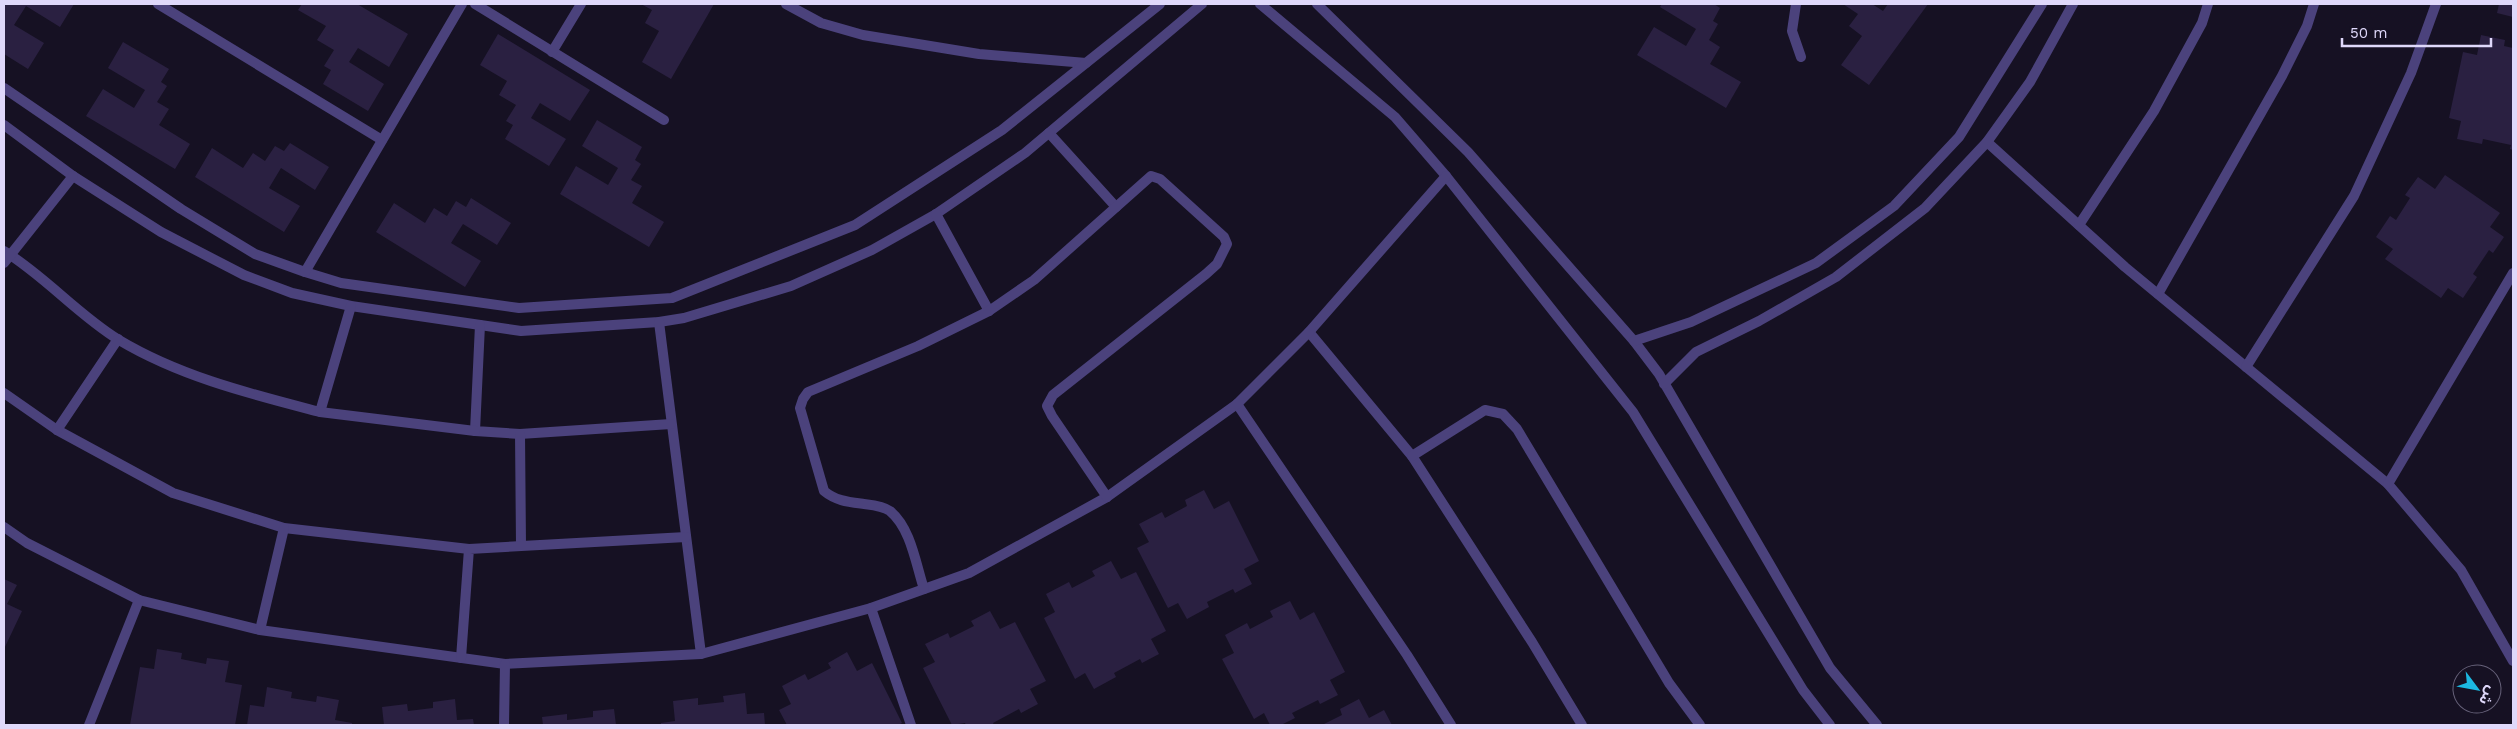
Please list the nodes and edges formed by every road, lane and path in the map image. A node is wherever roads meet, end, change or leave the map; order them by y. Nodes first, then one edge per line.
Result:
1 (158, 4) edge
2 (462, 4) edge
3 (475, 4) edge
4 (581, 4) edge
5 (786, 4) edge
6 (1160, 4) edge
7 (1202, 4) edge
8 (1260, 4) edge
9 (1317, 4) edge
10 (1796, 4) edge
11 (2042, 4) edge
12 (2073, 4) edge
13 (2208, 4) edge
14 (2314, 4) edge
15 (2436, 4) edge
16 (552, 52) junction
17 (1801, 57) dead end
18 (1086, 63) junction
19 (4, 88) edge
20 (664, 120) dead end
21 (4, 126) edge
22 (1049, 133) junction
23 (382, 140) junction
24 (1987, 142) junction
25 (73, 176) junction
26 (1446, 176) junction
27 (1116, 206) junction
28 (936, 214) junction
29 (2079, 225) junction
30 (6, 256) edge
31 (305, 272) junction
32 (2513, 273) edge
33 (2158, 294) junction
34 (351, 306) junction
35 (989, 311) junction
36 (658, 322) junction
37 (480, 325) junction
38 (1309, 332) junction
39 (118, 339) junction
40 (1634, 340) junction
41 (2246, 367) junction
42 (1664, 384) junction
43 (4, 393) edge
44 (1237, 404) junction
45 (320, 412) junction
46 (672, 424) junction
47 (57, 430) junction
48 (475, 431) junction
49 (520, 434) junction
50 (1412, 456) junction
51 (2388, 484) junction
52 (1107, 497) junction
53 (4, 527) edge
54 (284, 528) junction
55 (686, 537) junction
56 (521, 545) junction
57 (469, 549) junction
58 (924, 589) junction
59 (139, 600) junction
60 (871, 608) junction
61 (260, 630) junction
62 (701, 654) junction
63 (461, 658) junction
64 (2513, 661) edge
65 (505, 664) junction
66 (89, 725) edge
67 (504, 725) edge
68 (911, 725) edge
69 (1452, 725) edge
70 (1582, 725) edge
71 (1700, 725) edge
72 (1830, 725) edge
73 (1877, 725) edge

1 - 23 street
2 - 23 street
3 - 16 street
4 - 16 street
5 - 18 street
6 - 18 street
7 - 22 street
8 - 26 street
9 - 40 street
10 - 17 street
11 - 40 street
12 - 24 street
13 - 29 street
14 - 33 street
15 - 41 street
16 - 20 street
18 - 31 street
19 - 31 street
21 - 25 street
22 - 27 street
22 - 28 street
23 - 31 street
24 - 29 street
24 - 42 street
25 - 30 street
25 - 34 street
26 - 38 street
26 - 72 street
27 - 35 street
27 - 52 street
28 - 35 street
28 - 36 street
29 - 33 street
30 - 39 street
32 - 51 street
33 - 41 street
34 - 37 street
34 - 45 street
35 - 58 street
36 - 37 street
36 - 46 street
37 - 48 street
38 - 44 street
38 - 50 street
39 - 45 street
39 - 47 street
40 - 42 street
41 - 51 street
42 - 73 street
43 - 47 street
44 - 52 street
44 - 69 street
45 - 48 street
46 - 49 street
46 - 55 street
47 - 54 street
48 - 49 street
49 - 56 street
50 - 70 street
50 - 71 street
51 - 64 street
52 - 58 street
53 - 59 street
54 - 57 street
54 - 61 street
55 - 56 street
55 - 62 street
56 - 57 street
57 - 63 street
58 - 60 street
59 - 61 street
59 - 66 street
60 - 62 street
60 - 68 street
61 - 63 street
62 - 65 street
63 - 65 street
65 - 67 street

